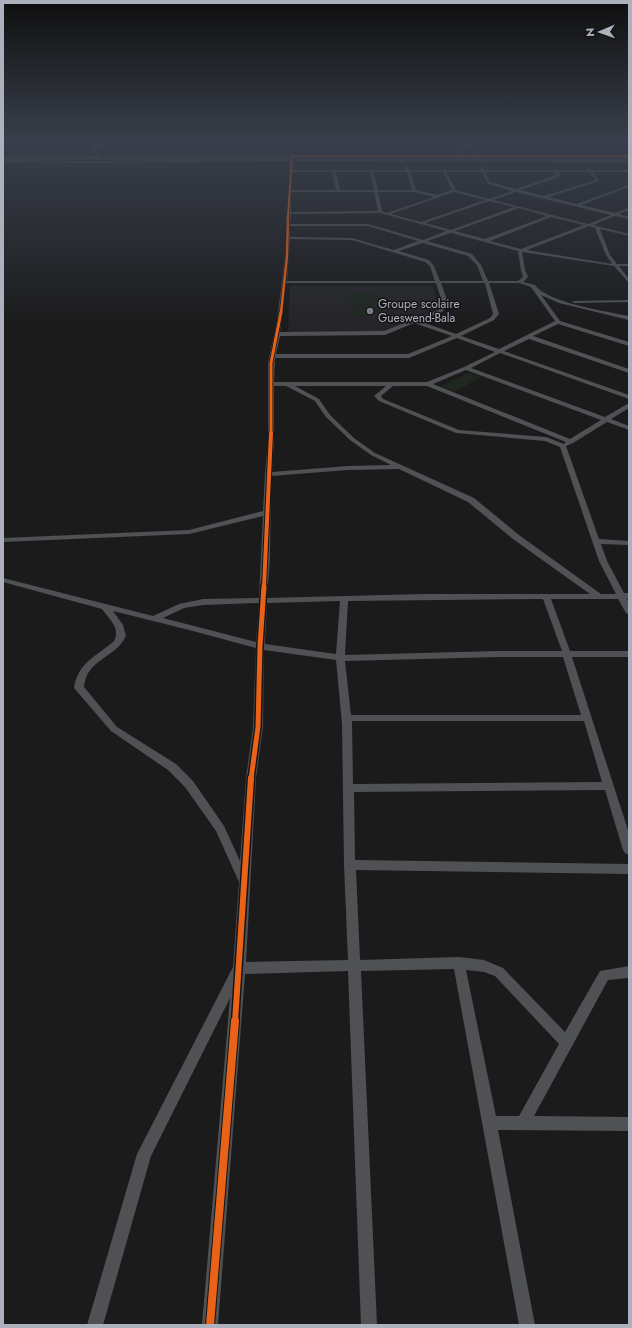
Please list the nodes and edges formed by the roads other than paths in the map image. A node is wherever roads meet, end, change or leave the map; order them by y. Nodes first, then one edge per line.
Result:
1 (289, 203) edge
2 (378, 203) edge
3 (417, 203) edge
4 (481, 203) edge
5 (502, 203) edge
6 (564, 203) edge
7 (584, 203) edge
8 (576, 206) junction
9 (519, 207) junction
10 (629, 209) edge
11 (380, 212) junction
12 (289, 213) junction
13 (387, 214) junction
14 (614, 215) junction
15 (552, 216) junction
16 (629, 218) edge
17 (421, 223) junction
18 (289, 225) junction
19 (589, 225) junction
20 (597, 226) junction
21 (451, 231) junction
22 (629, 235) edge
23 (287, 238) junction
24 (423, 241) junction
25 (485, 241) junction
26 (520, 250) junction
27 (395, 251) junction
28 (616, 265) junction
29 (629, 265) edge
30 (284, 282) junction
31 (519, 282) junction
32 (629, 282) edge
33 (438, 283) junction
34 (487, 283) junction
35 (537, 291) junction
36 (629, 301) edge
37 (543, 302) junction
38 (561, 302) junction
39 (629, 318) edge
40 (416, 322) junction
41 (558, 322) junction
42 (277, 334) junction
43 (456, 336) junction
44 (530, 338) junction
45 (629, 344) edge
46 (500, 352) junction
47 (272, 356) junction
48 (466, 368) junction
49 (629, 371) edge
50 (272, 384) junction
51 (287, 384) junction
52 (392, 384) junction
53 (428, 384) junction
54 (629, 397) edge
55 (629, 405) edge
56 (607, 420) junction
57 (629, 428) edge
58 (571, 442) junction
59 (563, 446) junction
60 (400, 467) junction
61 (268, 474) junction
62 (266, 514) junction
63 (3, 540) edge
64 (596, 541) junction
65 (629, 544) edge
66 (3, 580) edge
67 (546, 596) junction
68 (599, 596) junction
69 (625, 596) edge
70 (344, 599) junction
71 (264, 600) junction
72 (105, 607) junction
73 (629, 611) edge
74 (153, 619) junction
75 (260, 646) junction
76 (568, 654) junction
77 (629, 654) edge
78 (340, 658) junction
79 (347, 718) junction
80 (587, 718) junction
81 (608, 786) junction
82 (349, 788) junction
83 (629, 850) edge
84 (350, 865) junction
85 (629, 869) edge
86 (245, 883) junction
87 (459, 963) junction
88 (355, 966) junction
89 (239, 968) junction
90 (629, 972) edge
91 (567, 1043) junction
92 (523, 1122) junction
93 (490, 1123) junction
94 (629, 1124) edge
95 (99, 1321) edge
96 (210, 1325) edge
97 (369, 1325) edge
98 (526, 1325) edge

1 - 12 street
2 - 11 street
3 - 13 street
4 - 17 street
5 - 9 street
6 - 8 street
7 - 8 street
8 - 14 street
9 - 15 street
9 - 21 street
10 - 14 street
11 - 12 street
11 - 13 street
12 - 18 street
13 - 17 street
14 - 16 street
14 - 19 street
15 - 19 street
15 - 25 street
17 - 21 street
18 - 23 street
18 - 24 street
19 - 20 street
19 - 26 street
20 - 22 street
20 - 28 street
21 - 24 street
21 - 25 street
23 - 27 street
23 - 30 street
24 - 27 street
24 - 34 street
25 - 26 street
26 - 28 street
26 - 31 street
27 - 33 street
28 - 29 street
28 - 32 street
30 - 33 street
30 - 42 street
31 - 34 street
31 - 35 street
33 - 34 street
33 - 40 street
34 - 43 street
35 - 37 street
35 - 38 street
36 - 38 street
37 - 38 street
37 - 41 street
38 - 39 street
40 - 42 street
40 - 43 street
41 - 44 street
41 - 45 street
42 - 47 street
43 - 46 street
43 - 47 street
44 - 46 street
44 - 49 street
46 - 48 street
46 - 54 street
47 - 50 street
48 - 53 street
48 - 56 street
50 - 51 street
50 - 61 street
51 - 52 street
51 - 60 street
52 - 53 street
52 - 59 street
53 - 58 street
55 - 56 street
56 - 57 street
56 - 58 street
58 - 59 street
59 - 64 street
60 - 61 street
60 - 68 street
61 - 62 street
62 - 63 street
62 - 71 street
64 - 65 street
64 - 69 street
66 - 72 street
67 - 68 street
67 - 70 street
67 - 76 street
68 - 69 street
69 - 73 street
70 - 71 street
70 - 78 street
71 - 74 street
71 - 75 street
72 - 74 street
72 - 86 street
74 - 75 street
75 - 78 street
75 - 86 street
76 - 77 street
76 - 78 street
76 - 80 street
78 - 79 street
79 - 80 street
79 - 82 street
80 - 81 street
81 - 82 street
81 - 83 street
82 - 84 street
84 - 85 street
84 - 88 street
86 - 89 street
87 - 88 street
87 - 91 street
87 - 93 street
88 - 89 street
88 - 97 street
89 - 95 street
89 - 96 street
90 - 91 street
91 - 92 street
92 - 93 street
92 - 94 street
93 - 98 street

